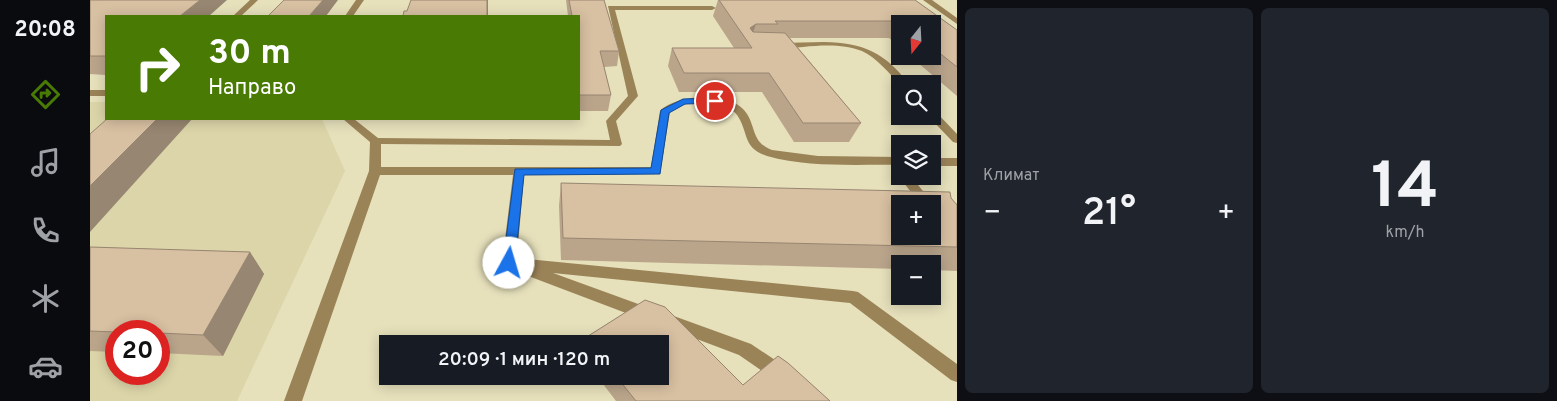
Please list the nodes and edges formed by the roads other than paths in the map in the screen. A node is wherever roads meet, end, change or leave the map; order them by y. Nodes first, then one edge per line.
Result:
1 (254, 0) edge
2 (360, 0) edge
3 (928, 0) edge
4 (712, 8) dead end
5 (238, 15) edge
6 (350, 15) edge
7 (957, 22) edge
8 (770, 46) edge
9 (895, 75) edge
10 (90, 93) edge
11 (105, 93) edge
12 (349, 120) edge
13 (941, 123) edge
14 (957, 140) edge
15 (375, 141) junction
16 (891, 161) edge
17 (941, 162) edge
18 (957, 162) edge
19 (375, 171) junction
20 (519, 171) junction
21 (912, 185) edge
22 (920, 195) edge
23 (509, 263) junction
24 (957, 374) edge
25 (793, 382) edge
26 (293, 401) edge

1 - 5 street
2 - 6 street
3 - 7 street
4 - 15 street
8 - 9 street
10 - 11 street
12 - 15 street
13 - 14 street
15 - 19 street
16 - 20 street
17 - 18 street
19 - 20 street
19 - 26 street
20 - 23 street
21 - 22 street
23 - 24 street
23 - 25 street

